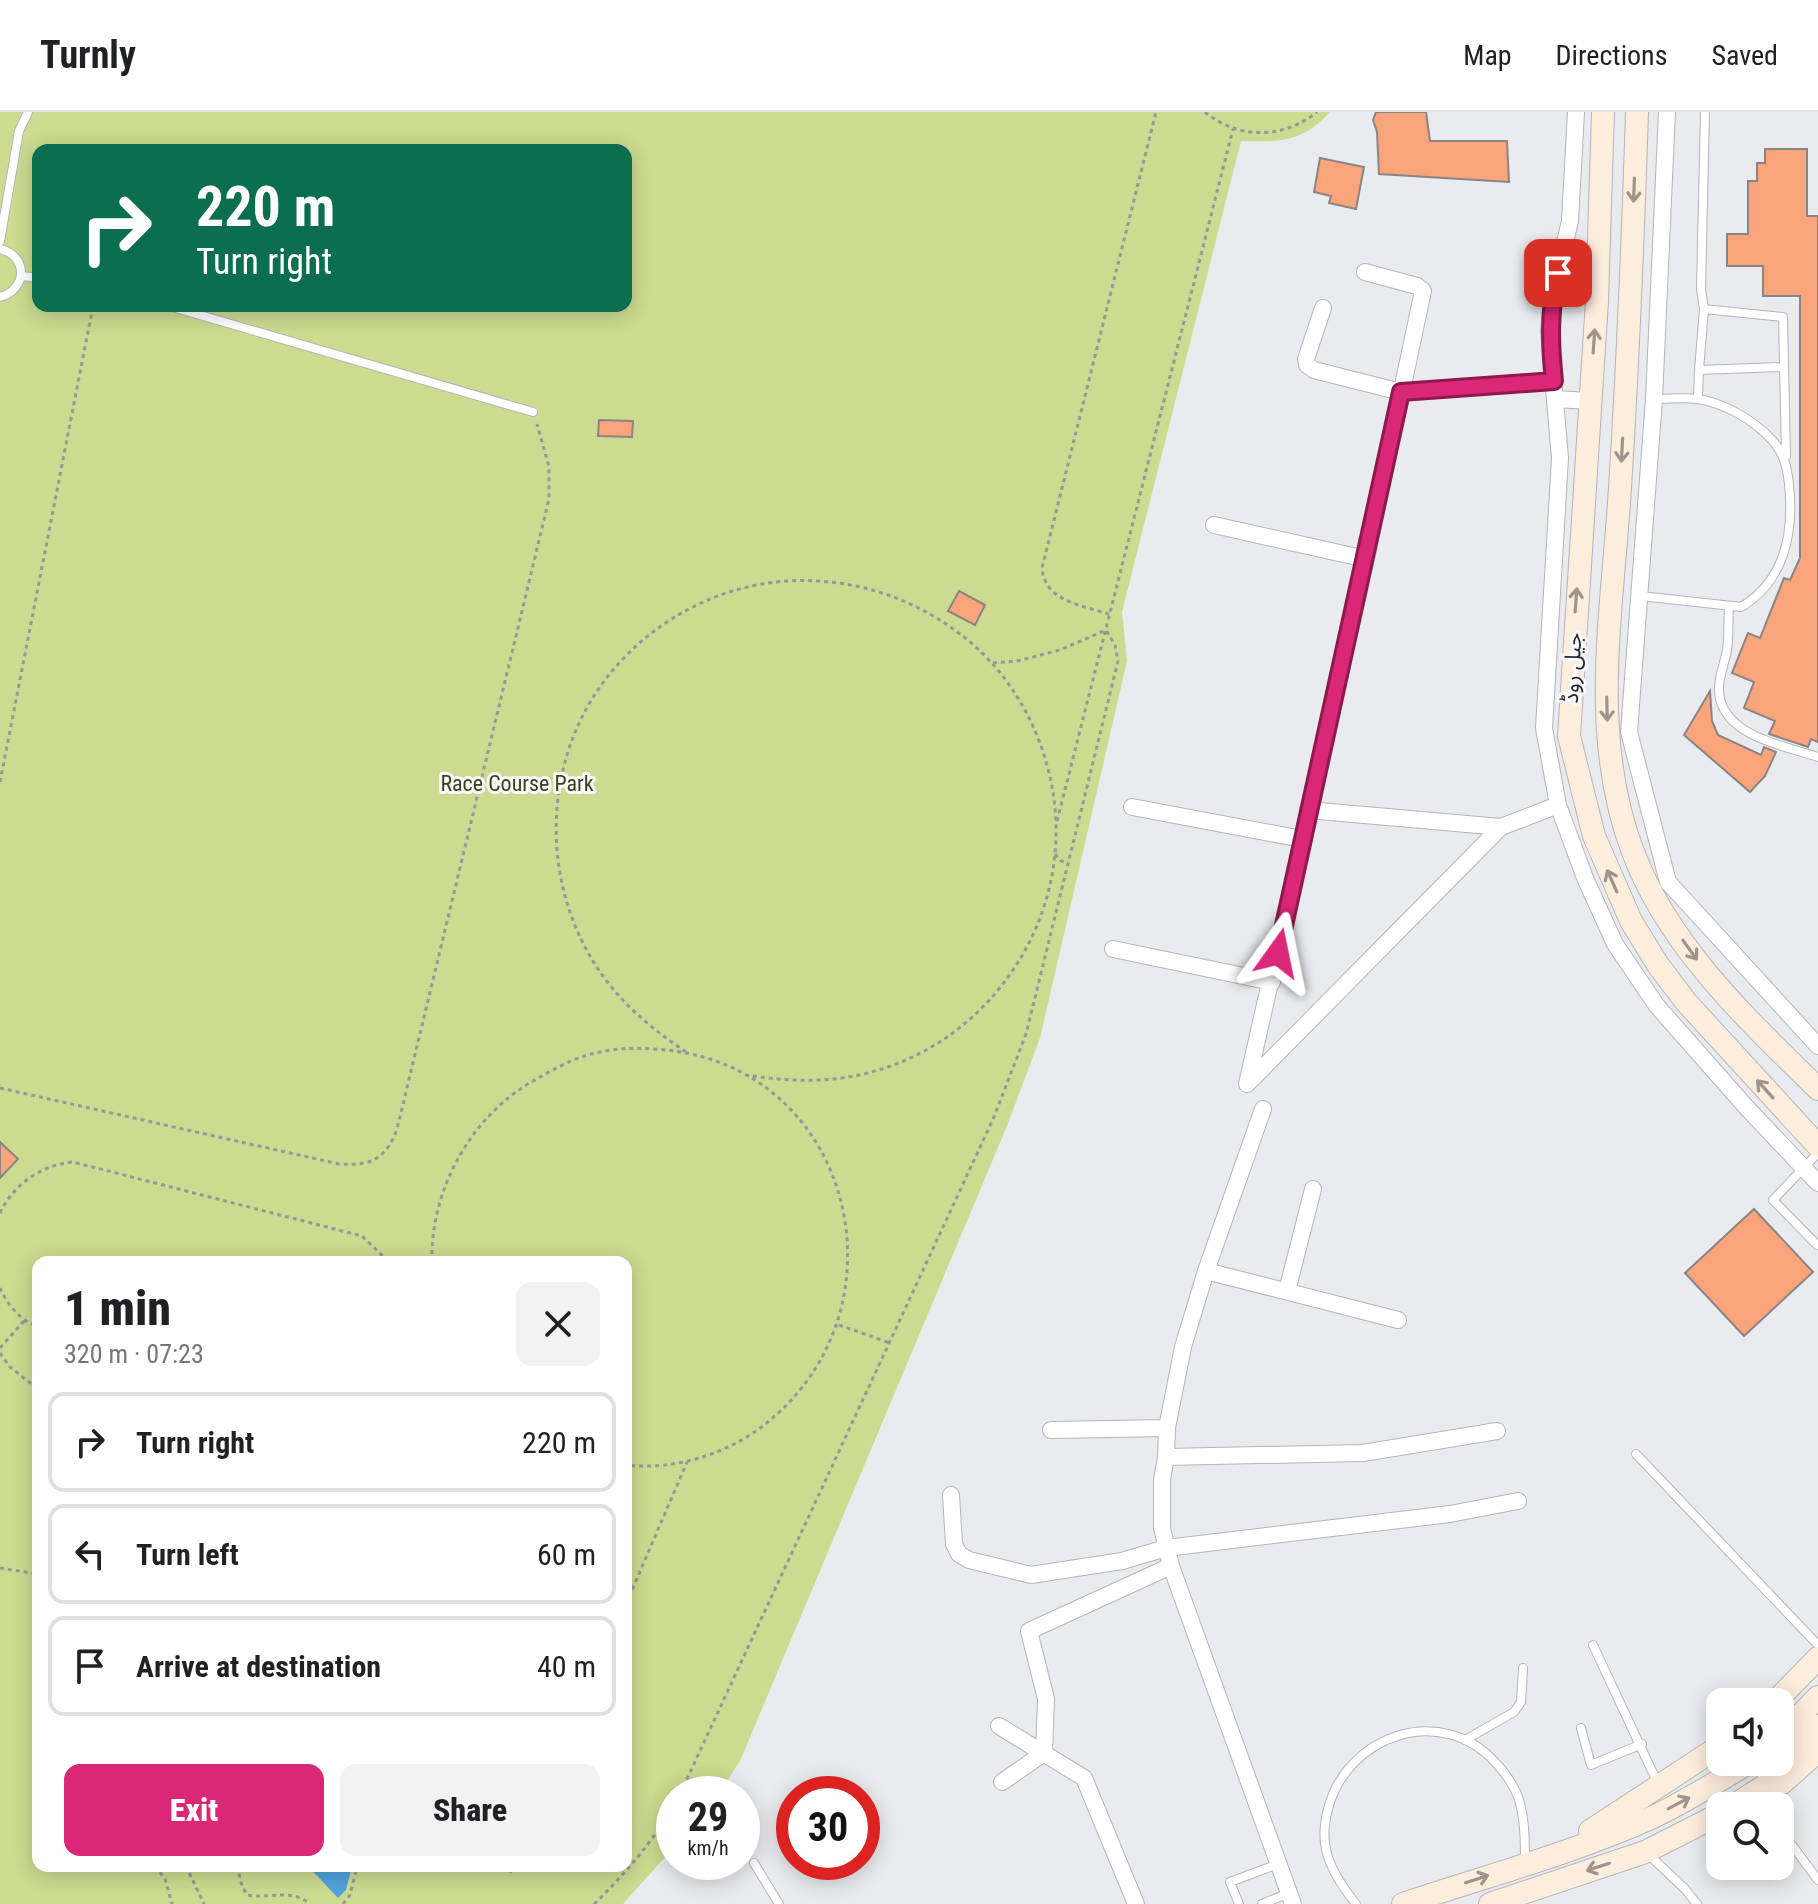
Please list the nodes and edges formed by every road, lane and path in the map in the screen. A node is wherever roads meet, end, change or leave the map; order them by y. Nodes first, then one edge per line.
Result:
1 (28, 112) edge
2 (1156, 112) edge
3 (1205, 112) edge
4 (1317, 112) edge
5 (1576, 112) edge
6 (1603, 112) edge
7 (1637, 112) edge
8 (1667, 112) edge
9 (1705, 112) edge
10 (1233, 129) junction
11 (0, 241) edge
12 (0, 249) edge
13 (1365, 272) dead end
14 (22, 276) junction
15 (32, 277) edge
16 (0, 297) edge
17 (1323, 308) dead end
18 (1704, 309) junction
19 (92, 312) edge
20 (190, 312) edge
21 (1783, 367) junction
22 (1699, 370) junction
23 (1554, 381) junction
24 (1401, 392) junction
25 (1555, 399) junction
26 (1654, 399) junction
27 (1698, 399) junction
28 (1590, 401) junction
29 (533, 412) joint
30 (1786, 463) junction
31 (1214, 525) dead end
32 (1366, 559) junction
33 (1641, 596) junction
34 (1729, 606) junction
35 (1109, 614) junction
36 (1106, 630) junction
37 (992, 663) junction
38 (1818, 757) edge
39 (0, 782) edge
40 (1558, 805) junction
41 (1132, 807) dead end
42 (1308, 810) junction
43 (1056, 825) junction
44 (1501, 827) junction
45 (1302, 839) junction
46 (1055, 854) junction
47 (1069, 863) junction
48 (1113, 949) dead end
49 (1272, 982) junction
50 (1818, 1046) edge
51 (686, 1052) junction
52 (746, 1075) junction
53 (0, 1088) edge
54 (1818, 1089) edge
55 (1263, 1109) dead end
56 (1818, 1146) edge
57 (1818, 1153) edge
58 (1805, 1166) junction
59 (1818, 1183) edge
60 (1313, 1189) dead end
61 (2, 1204) edge
62 (0, 1213) edge
63 (1817, 1245) edge
64 (383, 1256) edge
65 (432, 1256) edge
66 (1206, 1271) junction
67 (0, 1288) edge
68 (1287, 1291) junction
69 (25, 1319) junction
70 (1398, 1320) dead end
71 (32, 1323) edge
72 (839, 1325) junction
73 (890, 1343) junction
74 (0, 1351) edge
75 (32, 1384) edge
76 (1167, 1428) junction
77 (1051, 1430) dead end
78 (1497, 1431) dead end
79 (1636, 1454) dead end
80 (1166, 1457) junction
81 (687, 1462) junction
82 (632, 1466) edge
83 (951, 1495) dead end
84 (1518, 1501) dead end
85 (1166, 1548) junction
86 (1171, 1566) junction
87 (0, 1568) edge
88 (32, 1573) edge
89 (632, 1590) edge
90 (1593, 1645) dead end
91 (1818, 1645) edge
92 (1818, 1658) edge
93 (1523, 1668) dead end
94 (1789, 1688) edge
95 (1818, 1697) edge
96 (1794, 1722) edge
97 (999, 1726) dead end
98 (1818, 1726) edge
99 (1581, 1728) dead end
100 (1465, 1740) junction
101 (1642, 1744) junction
102 (1818, 1751) edge
103 (1044, 1753) junction
104 (1706, 1755) edge
105 (688, 1776) edge
106 (1727, 1776) edge
107 (1002, 1782) dead end
108 (1660, 1786) junction
109 (1762, 1792) edge
110 (1766, 1792) edge
111 (1706, 1821) edge
112 (656, 1834) edge
113 (1794, 1848) edge
114 (1645, 1852) junction
115 (1555, 1853) junction
116 (632, 1864) edge
117 (1279, 1864) junction
118 (1525, 1864) junction
119 (160, 1872) edge
120 (189, 1872) edge
121 (238, 1872) edge
122 (356, 1872) edge
123 (625, 1872) edge
124 (760, 1873) edge
125 (1818, 1880) edge
126 (1685, 1889) junction
127 (1291, 1898) edge
128 (172, 1904) edge
129 (204, 1904) edge
130 (310, 1904) edge
131 (343, 1904) edge
132 (594, 1904) edge
133 (779, 1904) edge
134 (1136, 1904) edge
135 (1239, 1904) edge
136 (1262, 1904) edge
137 (1356, 1904) edge
138 (1403, 1904) edge
139 (1490, 1904) edge
140 (1697, 1904) edge
141 (1705, 1904) edge

1 - 11 lane
2 - 35 path
3 - 10 path
4 - 10 path
5 - 23 street
28 -> 6 main road, جیل روڈ
7 -> 54 main road, جیل روڈ
8 - 26 street
9 - 18 lane
10 - 35 path
12 - 14 lane
13 - 24 street
14 - 15 lane
14 - 16 lane
17 - 24 street
18 - 21 lane
18 - 22 lane
19 - 39 path
20 - 29 lane
21 - 22 lane
21 - 30 lane
22 - 27 lane
23 - 24 street
23 - 25 street
24 - 32 street
25 - 28 street
25 - 40 street
26 - 27 lane
26 - 33 street
27 - 30 lane
56 -> 28 main road, جیل روڈ
29 - 53 path
30 - 34 lane
31 - 32 street
32 - 42 street
33 - 34 lane
33 - 50 street
34 - 38 lane
35 - 36 path
36 - 37 path
36 - 43 path
36 - 47 path
37 - 43 path
37 - 51 path
40 - 44 street
40 - 58 street
41 - 45 street
42 - 44 street
42 - 45 street
43 - 46 path
44 - 49 street
45 - 49 street
46 - 47 path
46 - 52 path
47 - 73 path
48 - 49 street
51 - 52 path
51 - 65 path
52 - 72 path
55 - 66 street
57 - 58 lane
58 - 59 street
58 - 63 lane
60 - 68 street
61 - 62 path
61 - 64 path
66 - 68 street
66 - 76 street
67 - 69 path
68 - 70 street
69 - 71 path
69 - 74 path
72 - 73 path
72 - 81 path
73 - 105 path
74 - 75 path
76 - 77 street
76 - 80 street
78 - 80 street
79 - 91 lane
80 - 85 street
81 - 82 path
81 - 89 path
83 - 85 street
84 - 85 street
85 - 86 street
86 - 103 street
86 - 117 street
87 - 88 path
90 - 101 lane
92 - 94 main road
93 - 100 lane
95 - 96 main road
97 - 103 street
98 - 109 main road
99 - 101 lane
100 - 118 lane
100 - 137 lane
101 - 108 lane
102 - 110 main road
103 - 107 street
103 - 134 street
104 - 108 main road
115 -> 106 main road
108 - 115 main road
111 - 114 main road
112 - 116 path
113 - 125 lane
114 - 126 lane
114 -> 139 main road
115 - 118 main road
117 - 127 street
117 - 135 lane
138 -> 118 main road
119 - 128 path
120 - 129 path
121 - 130 path
122 - 131 path
123 - 132 path
124 - 133 lane
126 - 140 lane
126 - 141 lane
127 - 136 lane

